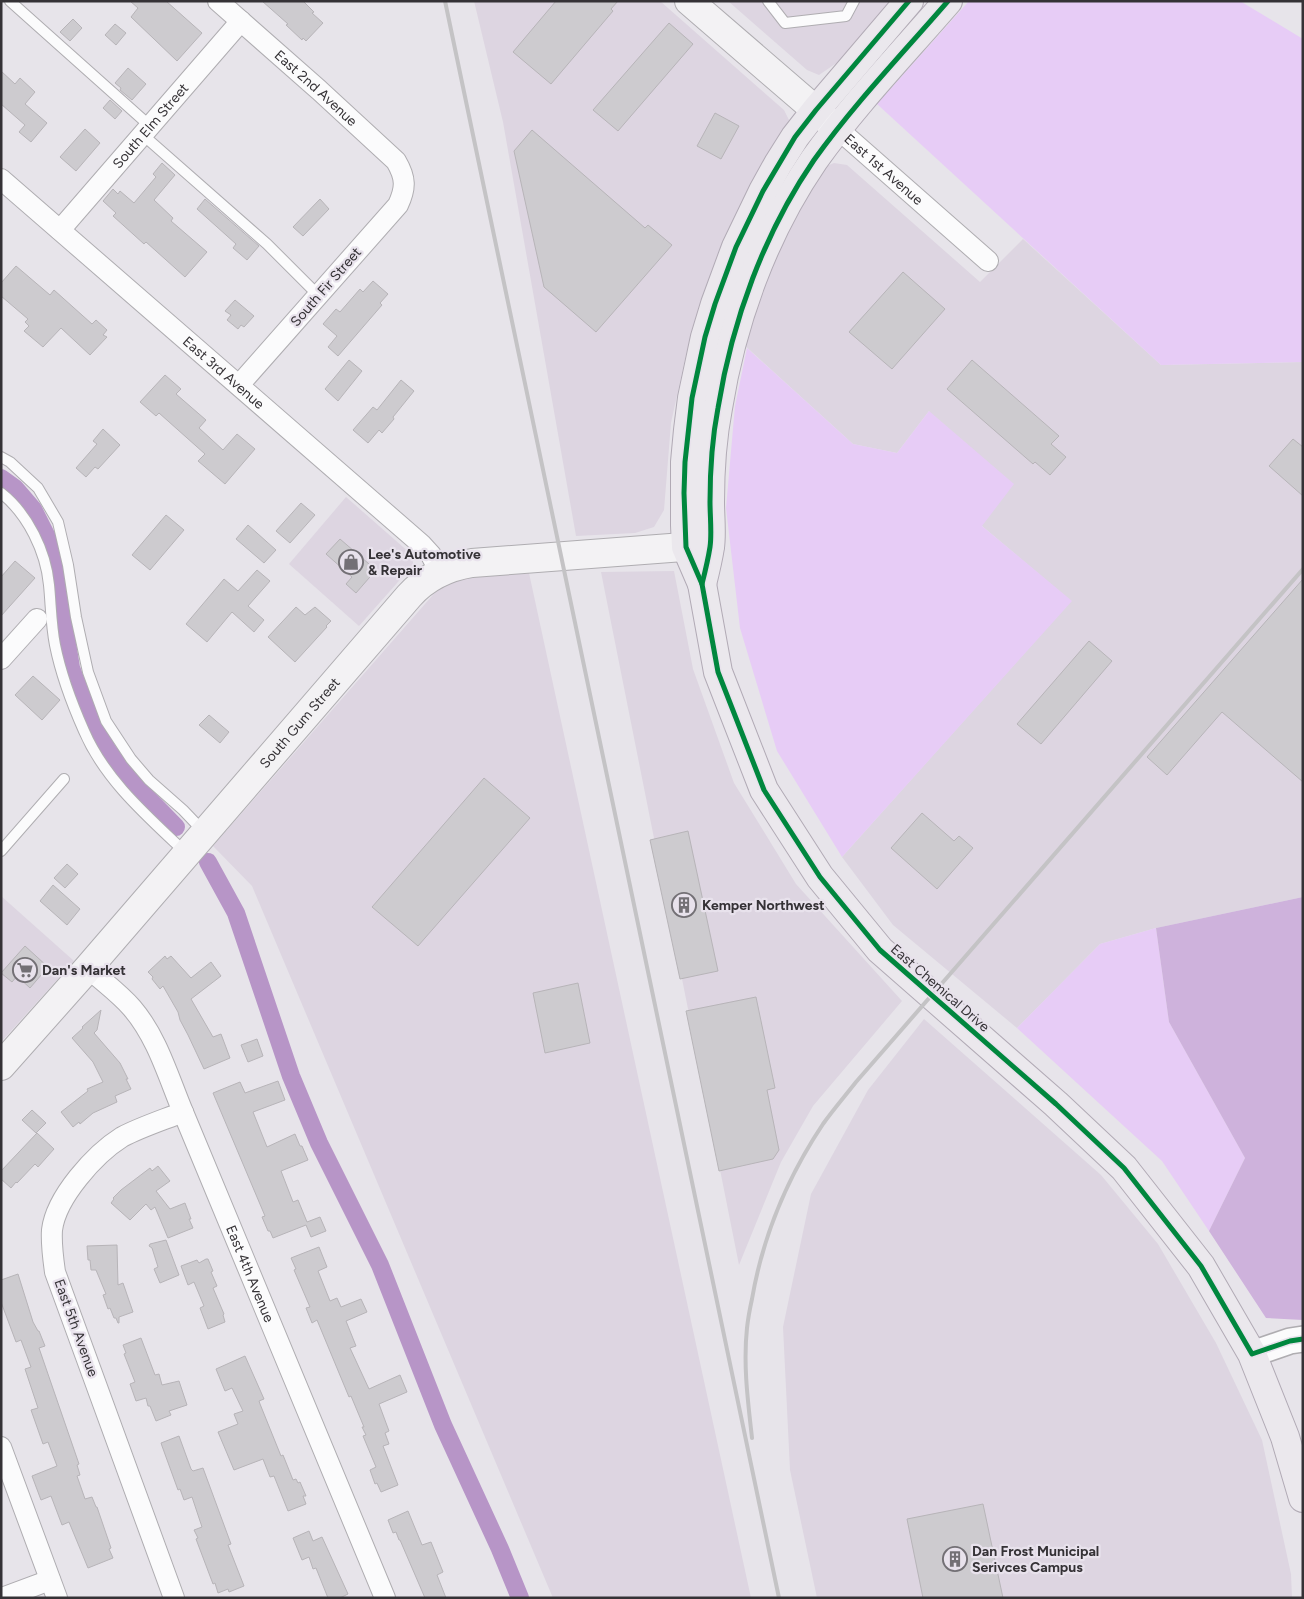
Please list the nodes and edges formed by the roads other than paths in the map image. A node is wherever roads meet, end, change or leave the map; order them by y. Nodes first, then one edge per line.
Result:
1 (10, 1) edge
2 (218, 1) edge
3 (768, 1) edge
4 (854, 1) edge
5 (948, 1) edge
6 (692, 2) edge
7 (901, 4) edge
8 (241, 22) junction
9 (816, 110) junction
10 (838, 129) junction
11 (146, 130) junction
12 (1, 178) edge
13 (404, 183) joint
14 (60, 230) junction
15 (988, 261) dead end
16 (319, 296) junction
17 (239, 385) junction
18 (1, 457) edge
19 (1, 493) edge
20 (698, 546) junction
21 (440, 572) junction
22 (44, 616) junction
23 (1, 659) edge
24 (64, 779) dead end
25 (204, 833) junction
26 (1, 851) edge
27 (187, 854) junction
28 (88, 968) junction
29 (1, 1066) edge
30 (183, 1112) junction
31 (1303, 1339) edge
32 (1252, 1354) junction
33 (1, 1447) edge
34 (1303, 1498) edge
35 (53, 1589) edge
36 (2, 1598) edge
37 (174, 1598) edge
38 (386, 1598) edge

1 - 11 lane
2 - 8 street, East 2nd Avenue
3 - 4 lane
5 - 10 main road
6 - 9 main road, East 1st Avenue
7 - 9 main road
8 - 11 street, South Elm Street
8 - 13 street, East 2nd Avenue
9 - 10 main road, East 1st Avenue
9 - 20 main road
10 - 15 street, East 1st Avenue
10 - 20 main road
11 - 14 street, South Elm Street
11 - 16 lane
12 - 14 street, East 3rd Avenue
13 - 16 street, South Fir Street
14 - 17 street, East 3rd Avenue
16 - 17 street, South Fir Street
17 - 21 street, East 3rd Avenue
18 - 25 lane
19 - 22 lane
20 - 21 main road, South Gum Street
20 - 32 main road, East Chemical Drive
21 - 25 main road, South Gum Street
22 - 23 street
22 - 27 lane
24 - 26 lane
25 - 27 main road, South Gum Street
27 - 28 main road, South Gum Street
28 - 29 main road, South Gum Street
28 - 30 street, East 4th Avenue
30 - 37 street, East 5th Avenue
30 - 38 street, East 4th Avenue
31 - 32 street
32 - 34 main road, East Chemical Drive
33 - 35 street
35 - 36 street

